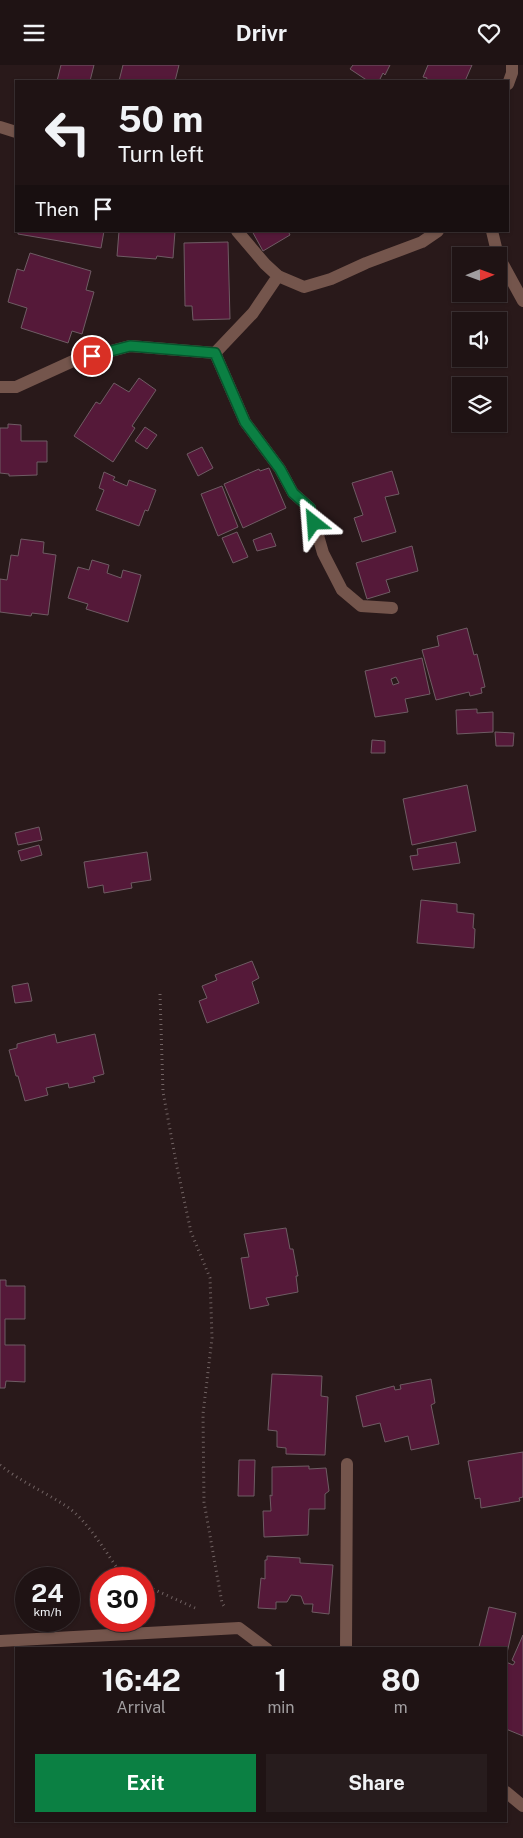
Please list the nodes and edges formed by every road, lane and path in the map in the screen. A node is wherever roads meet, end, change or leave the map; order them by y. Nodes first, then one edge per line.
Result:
1 (512, 65) edge
2 (509, 81) edge
3 (0, 127) edge
4 (15, 132) edge
5 (238, 232) edge
6 (437, 232) edge
7 (492, 232) edge
8 (496, 247) edge
9 (508, 275) edge
10 (278, 276) junction
11 (523, 301) edge
12 (215, 353) junction
13 (0, 387) edge
14 (392, 608) dead end
15 (160, 994) dead end
16 (347, 1464) dead end
17 (0, 1465) edge
18 (116, 1567) edge
19 (155, 1590) edge
20 (196, 1609) dead end
21 (239, 1628) junction
22 (0, 1641) edge
23 (264, 1647) edge
24 (346, 1647) edge
25 (507, 1793) edge
26 (523, 1806) edge

1 - 2 street
3 - 4 street
5 - 10 street
6 - 10 street
7 - 8 street
9 - 11 street
10 - 12 street
12 - 13 street
12 - 14 street
15 - 21 path
16 - 24 street
17 - 18 path
19 - 20 path
21 - 22 street
21 - 23 street
25 - 26 street

